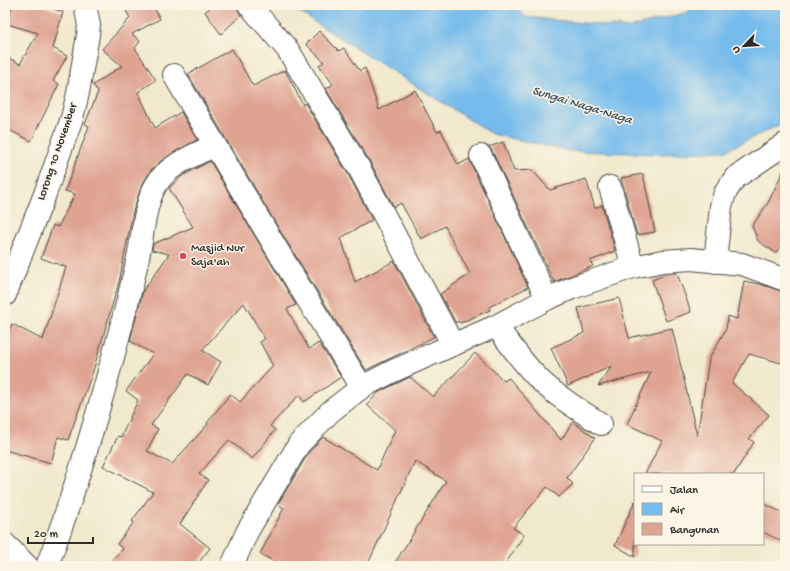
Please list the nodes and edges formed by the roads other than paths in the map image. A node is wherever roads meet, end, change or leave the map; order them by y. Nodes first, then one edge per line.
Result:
1 (85, 5) edge
2 (249, 5) edge
3 (174, 75) dead end
4 (785, 144) edge
5 (215, 145) junction
6 (481, 156) dead end
7 (610, 187) dead end
8 (715, 262) junction
9 (633, 267) junction
10 (785, 280) edge
11 (5, 295) edge
12 (547, 299) junction
13 (496, 326) junction
14 (453, 345) junction
15 (362, 387) junction
16 (601, 424) dead end
17 (5, 544) edge
18 (27, 566) edge
19 (47, 566) edge
20 (232, 566) edge

1 - 11 street, Lorong 10 November
2 - 14 street
3 - 5 street
4 - 8 street
5 - 15 street
5 - 19 street
6 - 12 street
7 - 9 street
8 - 9 street
8 - 10 street
9 - 12 street
12 - 13 street
13 - 14 street
13 - 16 street
14 - 15 street
15 - 20 street
17 - 18 street

